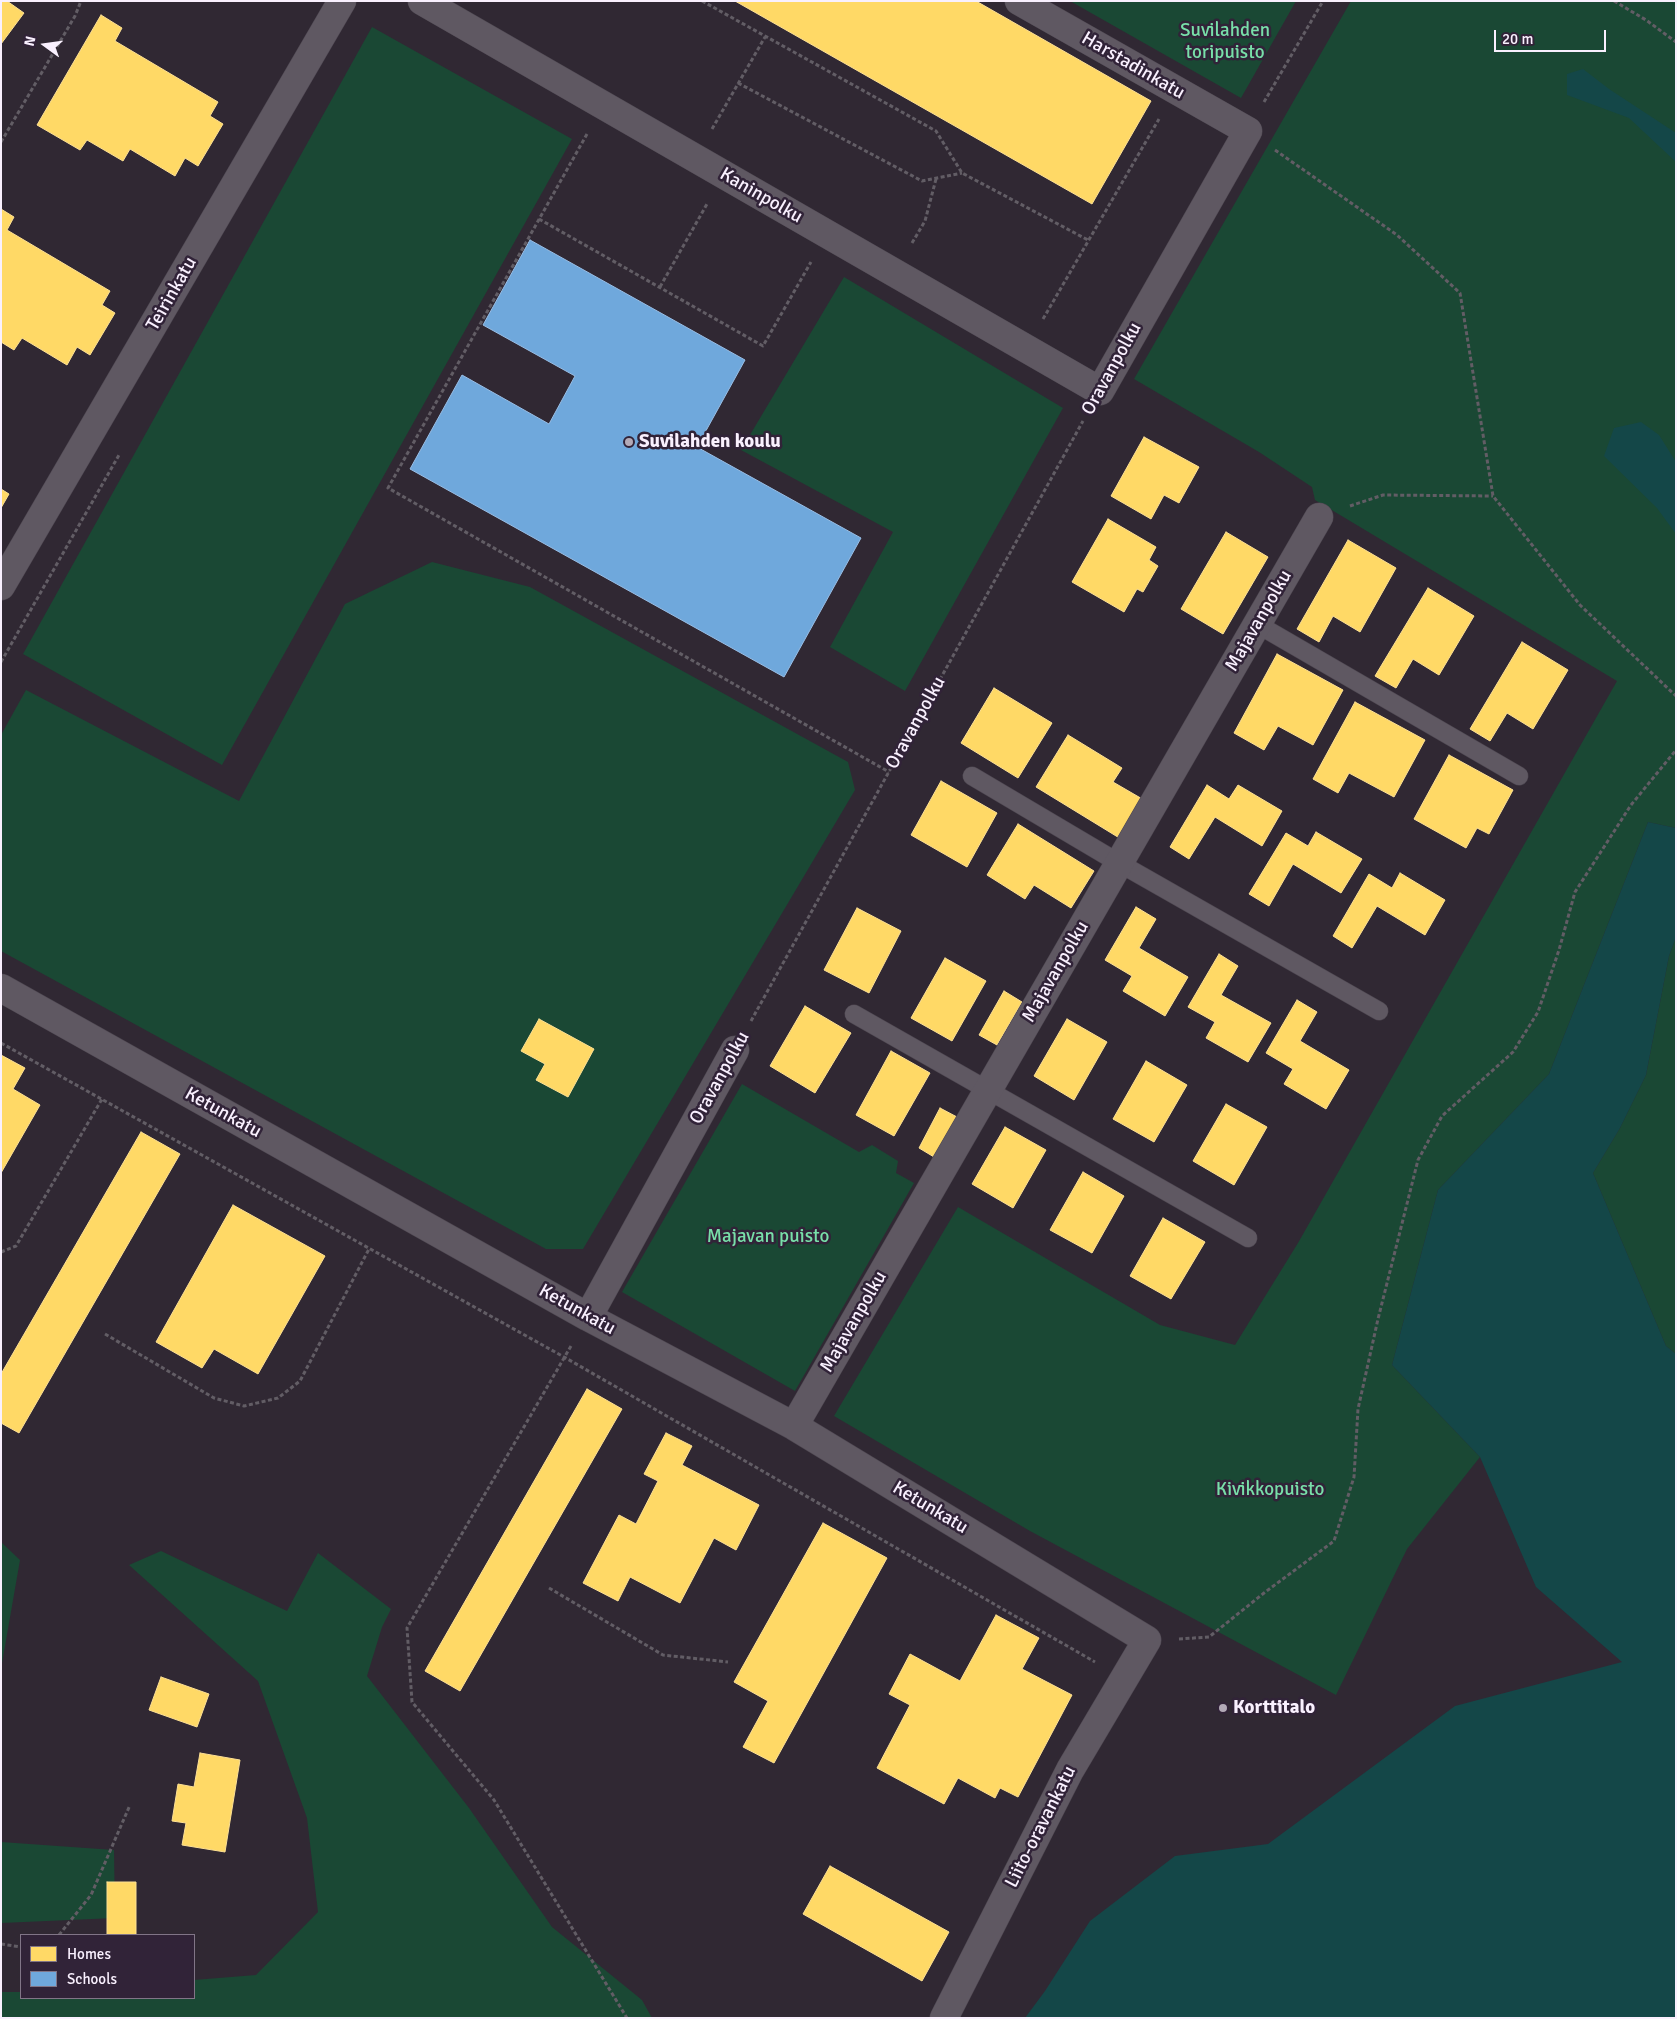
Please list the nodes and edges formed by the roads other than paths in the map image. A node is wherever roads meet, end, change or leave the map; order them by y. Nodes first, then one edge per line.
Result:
1 (342, 1) edge
2 (422, 1) edge
3 (1019, 1) edge
4 (1248, 131) joint
5 (1100, 391) joint
6 (1319, 517) road end
7 (1, 586) edge
8 (1257, 624) junction
9 (972, 776) dead end
10 (1520, 776) dead end
11 (1119, 863) junction
12 (1, 988) edge
13 (1379, 1011) dead end
14 (854, 1014) dead end
15 (735, 1050) road end
16 (988, 1090) junction
17 (1248, 1238) dead end
18 (588, 1317) junction
19 (794, 1426) junction
20 (1147, 1640) joint
21 (944, 2018) edge

1 - 7 street, Teirinkatu
2 - 5 street, Kaninpolku
3 - 4 street, Harstadinkatu
4 - 5 street, Oravanpolku
6 - 8 street, Majavanpolku
8 - 10 lane
8 - 11 street, Majavanpolku
9 - 11 lane
11 - 13 lane
11 - 16 street, Majavanpolku
12 - 18 street, Ketunkatu
14 - 16 lane
15 - 18 street, Oravanpolku
16 - 17 lane
16 - 19 street, Majavanpolku
18 - 19 street, Ketunkatu
19 - 20 street, Ketunkatu
20 - 21 street, Liito-oravankatu

